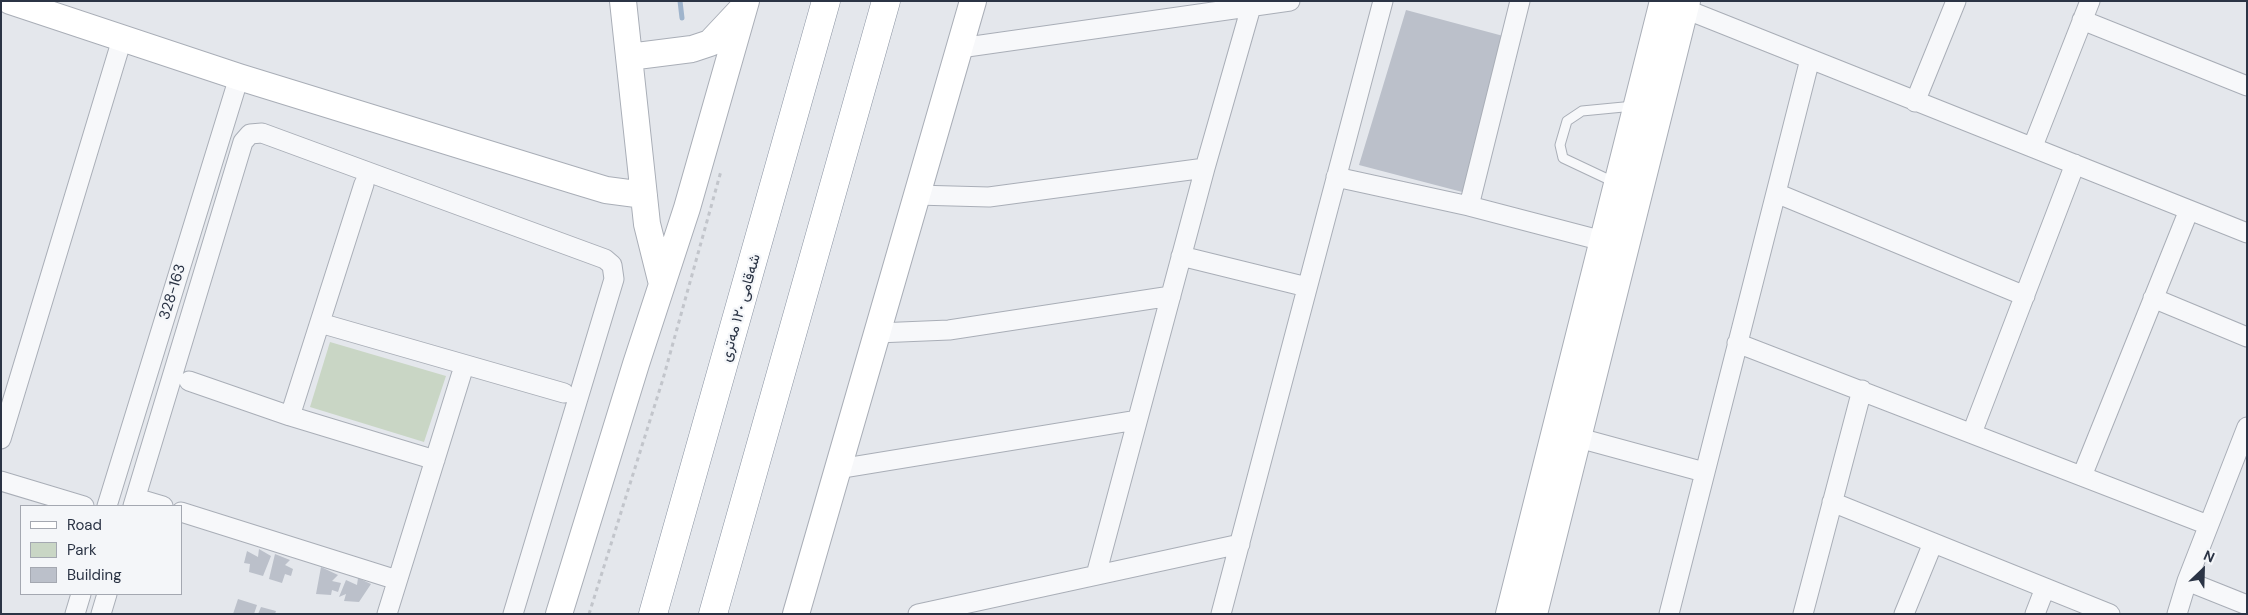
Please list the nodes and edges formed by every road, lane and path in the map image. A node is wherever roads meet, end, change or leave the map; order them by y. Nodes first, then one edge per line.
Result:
1 (10, 1) edge
2 (623, 1) edge
3 (826, 1) edge
4 (886, 1) edge
5 (974, 1) edge
6 (1290, 1) edge
7 (1383, 1) edge
8 (1520, 1) edge
9 (1956, 1) edge
10 (2090, 1) edge
11 (746, 3) edge
12 (1678, 4) edge
13 (1221, 6) edge
14 (1250, 7) junction
15 (2082, 20) junction
16 (122, 39) junction
17 (960, 48) junction
18 (630, 57) junction
19 (1810, 59) junction
20 (239, 77) junction
21 (2247, 86) edge
22 (1916, 102) junction
23 (1637, 106) junction
24 (2033, 146) junction
25 (215, 152) junction
26 (238, 159) junction
27 (2075, 164) junction
28 (1204, 168) junction
29 (1336, 177) junction
30 (1617, 183) junction
31 (364, 184) dead end
32 (1776, 193) junction
33 (644, 195) junction
34 (916, 195) junction
35 (1469, 206) junction
36 (2189, 210) junction
37 (2247, 233) edge
38 (1603, 241) junction
39 (1181, 256) junction
40 (662, 284) junction
41 (1307, 286) junction
42 (1170, 296) junction
43 (2025, 296) junction
44 (2153, 298) junction
45 (320, 323) junction
46 (877, 333) junction
47 (2247, 337) edge
48 (1737, 343) junction
49 (464, 366) junction
50 (663, 379) dead end
51 (189, 381) dead end
52 (1862, 390) junction
53 (564, 393) dead end
54 (290, 416) junction
55 (1137, 420) junction
56 (2247, 427) edge
57 (1972, 433) junction
58 (1579, 438) junction
59 (1, 439) edge
60 (435, 460) junction
61 (838, 469) junction
62 (1704, 472) junction
63 (2082, 476) junction
64 (1, 481) edge
65 (134, 502) edge
66 (1832, 502) junction
67 (1550, 504) junction
68 (81, 505) edge
69 (107, 505) edge
70 (156, 505) edge
71 (182, 512) edge
72 (2208, 525) junction
73 (1933, 543) junction
74 (1240, 544) junction
75 (1096, 575) junction
76 (397, 580) junction
77 (2187, 581) junction
78 (2045, 588) junction
79 (81, 595) edge
80 (107, 595) edge
81 (2247, 605) edge
82 (75, 614) edge
83 (101, 614) edge
84 (387, 614) edge
85 (513, 614) edge
86 (559, 614) edge
87 (589, 614) edge
88 (653, 614) edge
89 (713, 614) edge
90 (796, 614) edge
91 (918, 614) edge
92 (1222, 614) edge
93 (1509, 614) edge
94 (1534, 614) edge
95 (1669, 614) edge
96 (1803, 614) edge
97 (1904, 614) edge
98 (2036, 614) edge
99 (2110, 614) edge
100 (2177, 614) edge

1 - 16 street
2 - 18 street
3 - 88 highway, شەقامی ١٢٠ مەتری
4 - 89 highway
5 - 17 street
6 - 14 street
7 - 29 street
8 - 35 street
9 - 22 street
10 - 15 street
11 - 18 street
11 - 40 street
12 - 19 street
12 - 23 street
12 - 58 street
13 - 14 street
13 - 17 street
14 - 28 street
15 - 21 street
15 - 24 street
16 - 20 street
16 - 59 street
17 - 34 street
18 - 33 street
19 - 22 street
19 - 32 street
20 - 25 street, 328-163
20 - 33 street
22 - 24 street
23 - 30 street
23 - 30 lane
24 - 27 street
25 - 26 street
25 - 69 street, 328-163
26 - 65 street
26 - 85 street
27 - 36 street
27 - 43 street
28 - 34 street
28 - 39 street
29 - 35 street
29 - 41 street
30 - 38 street
31 - 45 street
32 - 43 street
32 - 48 street
33 - 40 street
34 - 46 street
35 - 38 street
36 - 37 street
36 - 44 street
38 - 67 street
39 - 41 street
39 - 42 street
40 - 86 street
41 - 74 street
42 - 46 street
42 - 55 street
43 - 57 street
44 - 47 street
44 - 63 street
45 - 49 street
45 - 54 street
46 - 61 street
48 - 52 street
48 - 62 street
49 - 53 street
49 - 60 street
50 - 87 path
51 - 54 street
52 - 57 street
52 - 66 street
54 - 60 street
55 - 61 street
55 - 75 street
56 - 72 street
57 - 63 street
58 - 62 street
58 - 67 street
60 - 76 street
61 - 90 street
62 - 95 street
63 - 72 street
64 - 68 street
65 - 70 street
66 - 73 street
66 - 96 street
67 - 93 street
67 - 94 street
71 - 76 street
72 - 77 street
73 - 78 street
73 - 97 street
74 - 75 street
74 - 92 street
75 - 91 street
76 - 84 street
77 - 81 street
77 - 100 street
78 - 98 street
78 - 99 street
79 - 82 street
80 - 83 street

